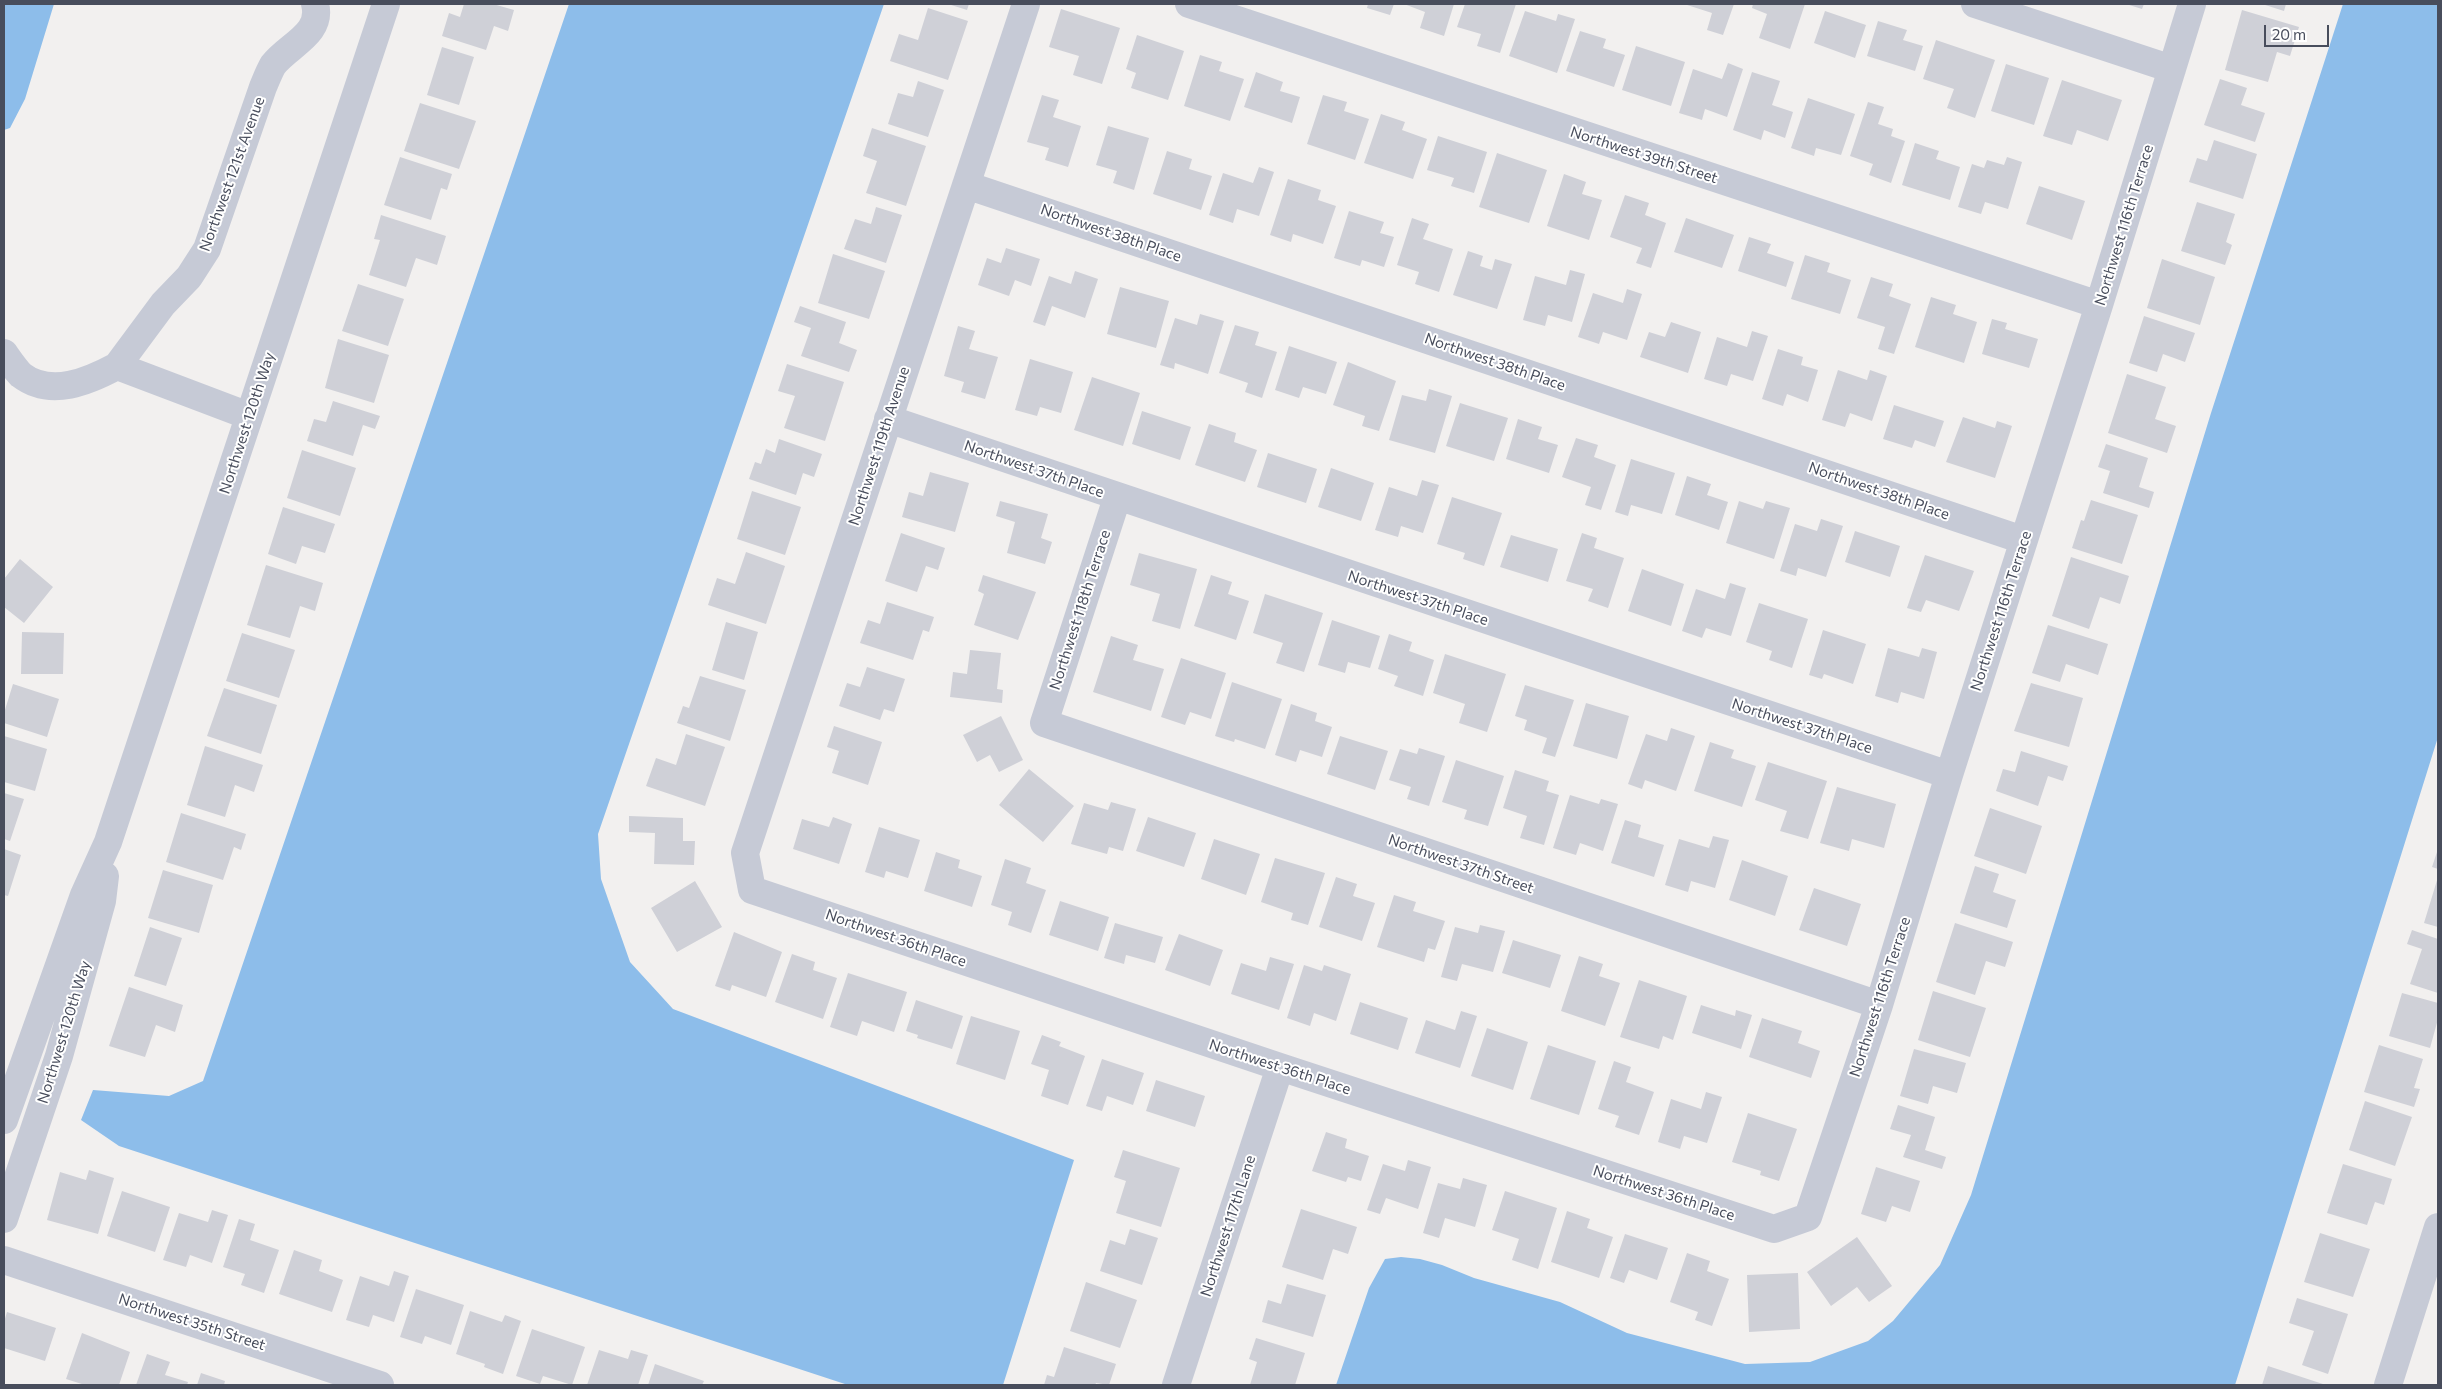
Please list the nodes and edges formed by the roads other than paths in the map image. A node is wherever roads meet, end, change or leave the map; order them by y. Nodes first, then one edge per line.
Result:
1 (316, 4) edge
2 (386, 4) edge
3 (1026, 4) edge
4 (1189, 4) edge
5 (1976, 4) edge
6 (2192, 4) edge
7 (2172, 69) junction
8 (966, 185) junction
9 (2099, 305) junction
10 (4, 353) edge
11 (117, 366) junction
12 (249, 416) junction
13 (888, 419) junction
14 (1117, 498) junction
15 (2023, 540) junction
16 (1044, 723) joint
17 (1949, 774) junction
18 (108, 842) junction
19 (752, 890) joint
20 (1879, 1005) junction
21 (1280, 1067) junction
22 (4, 1120) edge
23 (1808, 1217) joint
24 (4, 1219) edge
25 (2438, 1227) edge
26 (4, 1260) edge
27 (380, 1385) edge
28 (1176, 1385) edge
29 (2388, 1385) edge

1 - 11 street, Northwest 121st Avenue
2 - 12 street, Northwest 120th Way
3 - 8 street, Northwest 119th Avenue
4 - 9 street, Northwest 39th Street
5 - 7 street
6 - 7 street, Northwest 116th Terrace
7 - 9 street, Northwest 116th Terrace
8 - 13 street, Northwest 119th Avenue
8 - 15 street, Northwest 38th Place
9 - 15 street, Northwest 116th Terrace
10 - 11 street
11 - 12 street
12 - 18 street, Northwest 120th Way
13 - 14 street, Northwest 37th Place
13 - 19 street, Northwest 119th Avenue
14 - 16 street, Northwest 118th Terrace
14 - 17 street, Northwest 37th Place
15 - 17 street, Northwest 116th Terrace
16 - 20 street, Northwest 37th Street
17 - 20 street, Northwest 116th Terrace
18 - 22 street, Northwest 120th Way
18 - 24 street, Northwest 120th Way
19 - 21 street, Northwest 36th Place
20 - 23 street, Northwest 116th Terrace
21 - 23 street, Northwest 36th Place
21 - 28 street, Northwest 117th Lane
25 - 29 street
26 - 27 street, Northwest 35th Street

